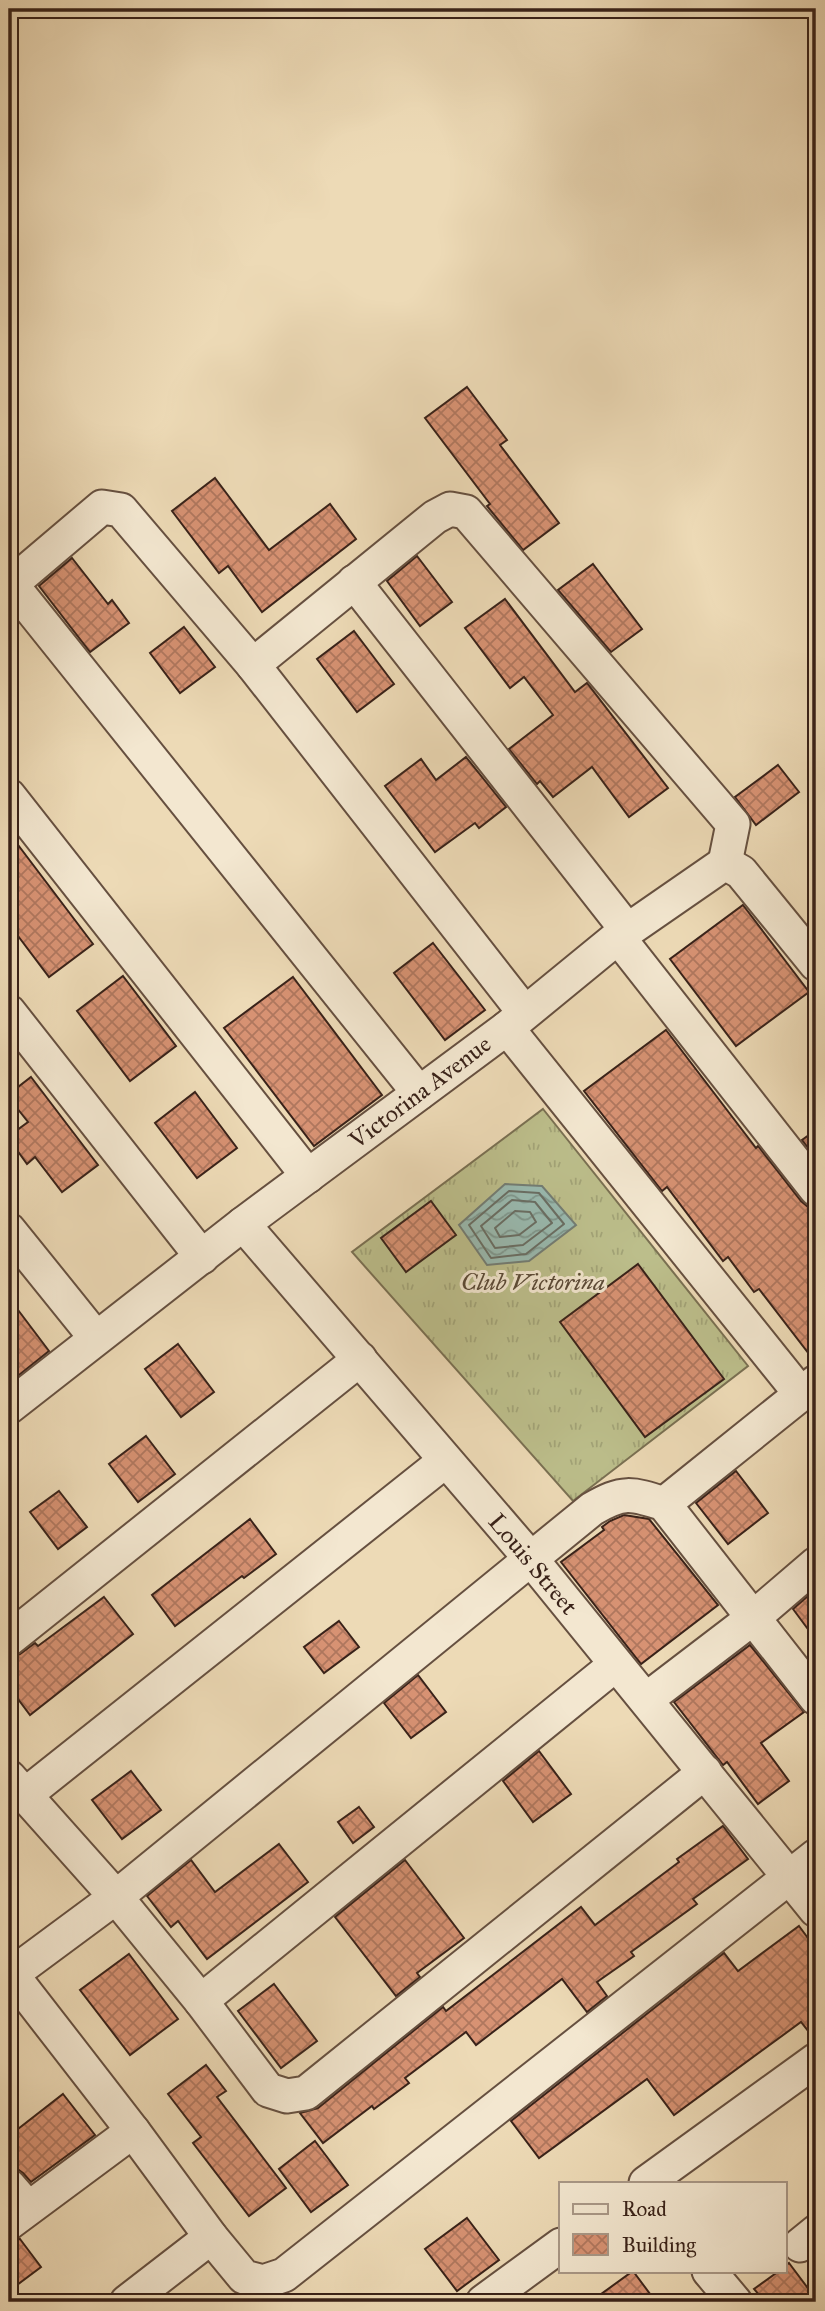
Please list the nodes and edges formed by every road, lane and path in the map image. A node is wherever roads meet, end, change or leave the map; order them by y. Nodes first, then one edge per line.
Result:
1 (354, 582) junction
2 (10, 585) edge
3 (253, 665) junction
4 (9, 796) edge
5 (725, 863) junction
6 (622, 933) junction
7 (816, 964) edge
8 (9, 1012) edge
9 (516, 1020) junction
10 (419, 1093) junction
11 (309, 1176) junction
12 (816, 1189) edge
13 (243, 1224) junction
14 (9, 1230) edge
15 (202, 1257) junction
16 (96, 1338) junction
17 (360, 1359) junction
18 (808, 1388) edge
19 (9, 1407) edge
20 (444, 1461) junction
21 (664, 1504) junction
22 (531, 1559) junction
23 (816, 1564) edge
24 (753, 1618) junction
25 (9, 1639) edge
26 (615, 1665) junction
27 (816, 1698) edge
28 (647, 1699) junction
29 (705, 1772) junction
30 (17, 1786) edge
31 (816, 1856) edge
32 (789, 1876) junction
33 (116, 1897) junction
34 (816, 1910) edge
35 (10, 1972) edge
36 (201, 2001) junction
37 (816, 2060) edge
38 (134, 2131) junction
39 (647, 2182) edge
40 (15, 2206) edge
41 (211, 2237) junction
42 (559, 2246) edge
43 (127, 2302) edge
44 (483, 2302) edge

1 - 3 street
1 - 5 street
1 - 6 street
2 - 3 street
2 - 10 street
3 - 9 street
4 - 11 street
5 - 6 street, Victorina Avenue
5 - 7 street
6 - 9 street, Victorina Avenue
6 - 12 street
8 - 15 street
9 - 10 street, Victorina Avenue
9 - 18 street
10 - 11 street, Victorina Avenue
11 - 13 street, Victorina Avenue
13 - 15 street, Victorina Avenue
13 - 17 street, Louis Street
14 - 16 street
15 - 16 street, Victorina Avenue
16 - 19 street, Victorina Avenue
17 - 20 street, Louis Street
17 - 25 street
18 - 21 street
20 - 22 street, Louis Street
20 - 30 street
21 - 22 street
21 - 24 street
22 - 26 street, Louis Street
22 - 33 street
23 - 24 street
24 - 27 street
24 - 28 street
26 - 28 street, Louis Street
26 - 36 street
28 - 29 street, Louis Street
29 - 32 street, Louis Street
29 - 36 street
30 - 33 street
31 - 32 street
32 - 34 street, Louis Street
32 - 41 street
33 - 35 street
33 - 36 street
35 - 38 street
37 - 39 street
38 - 40 street
38 - 41 street
41 - 43 street
42 - 44 street

